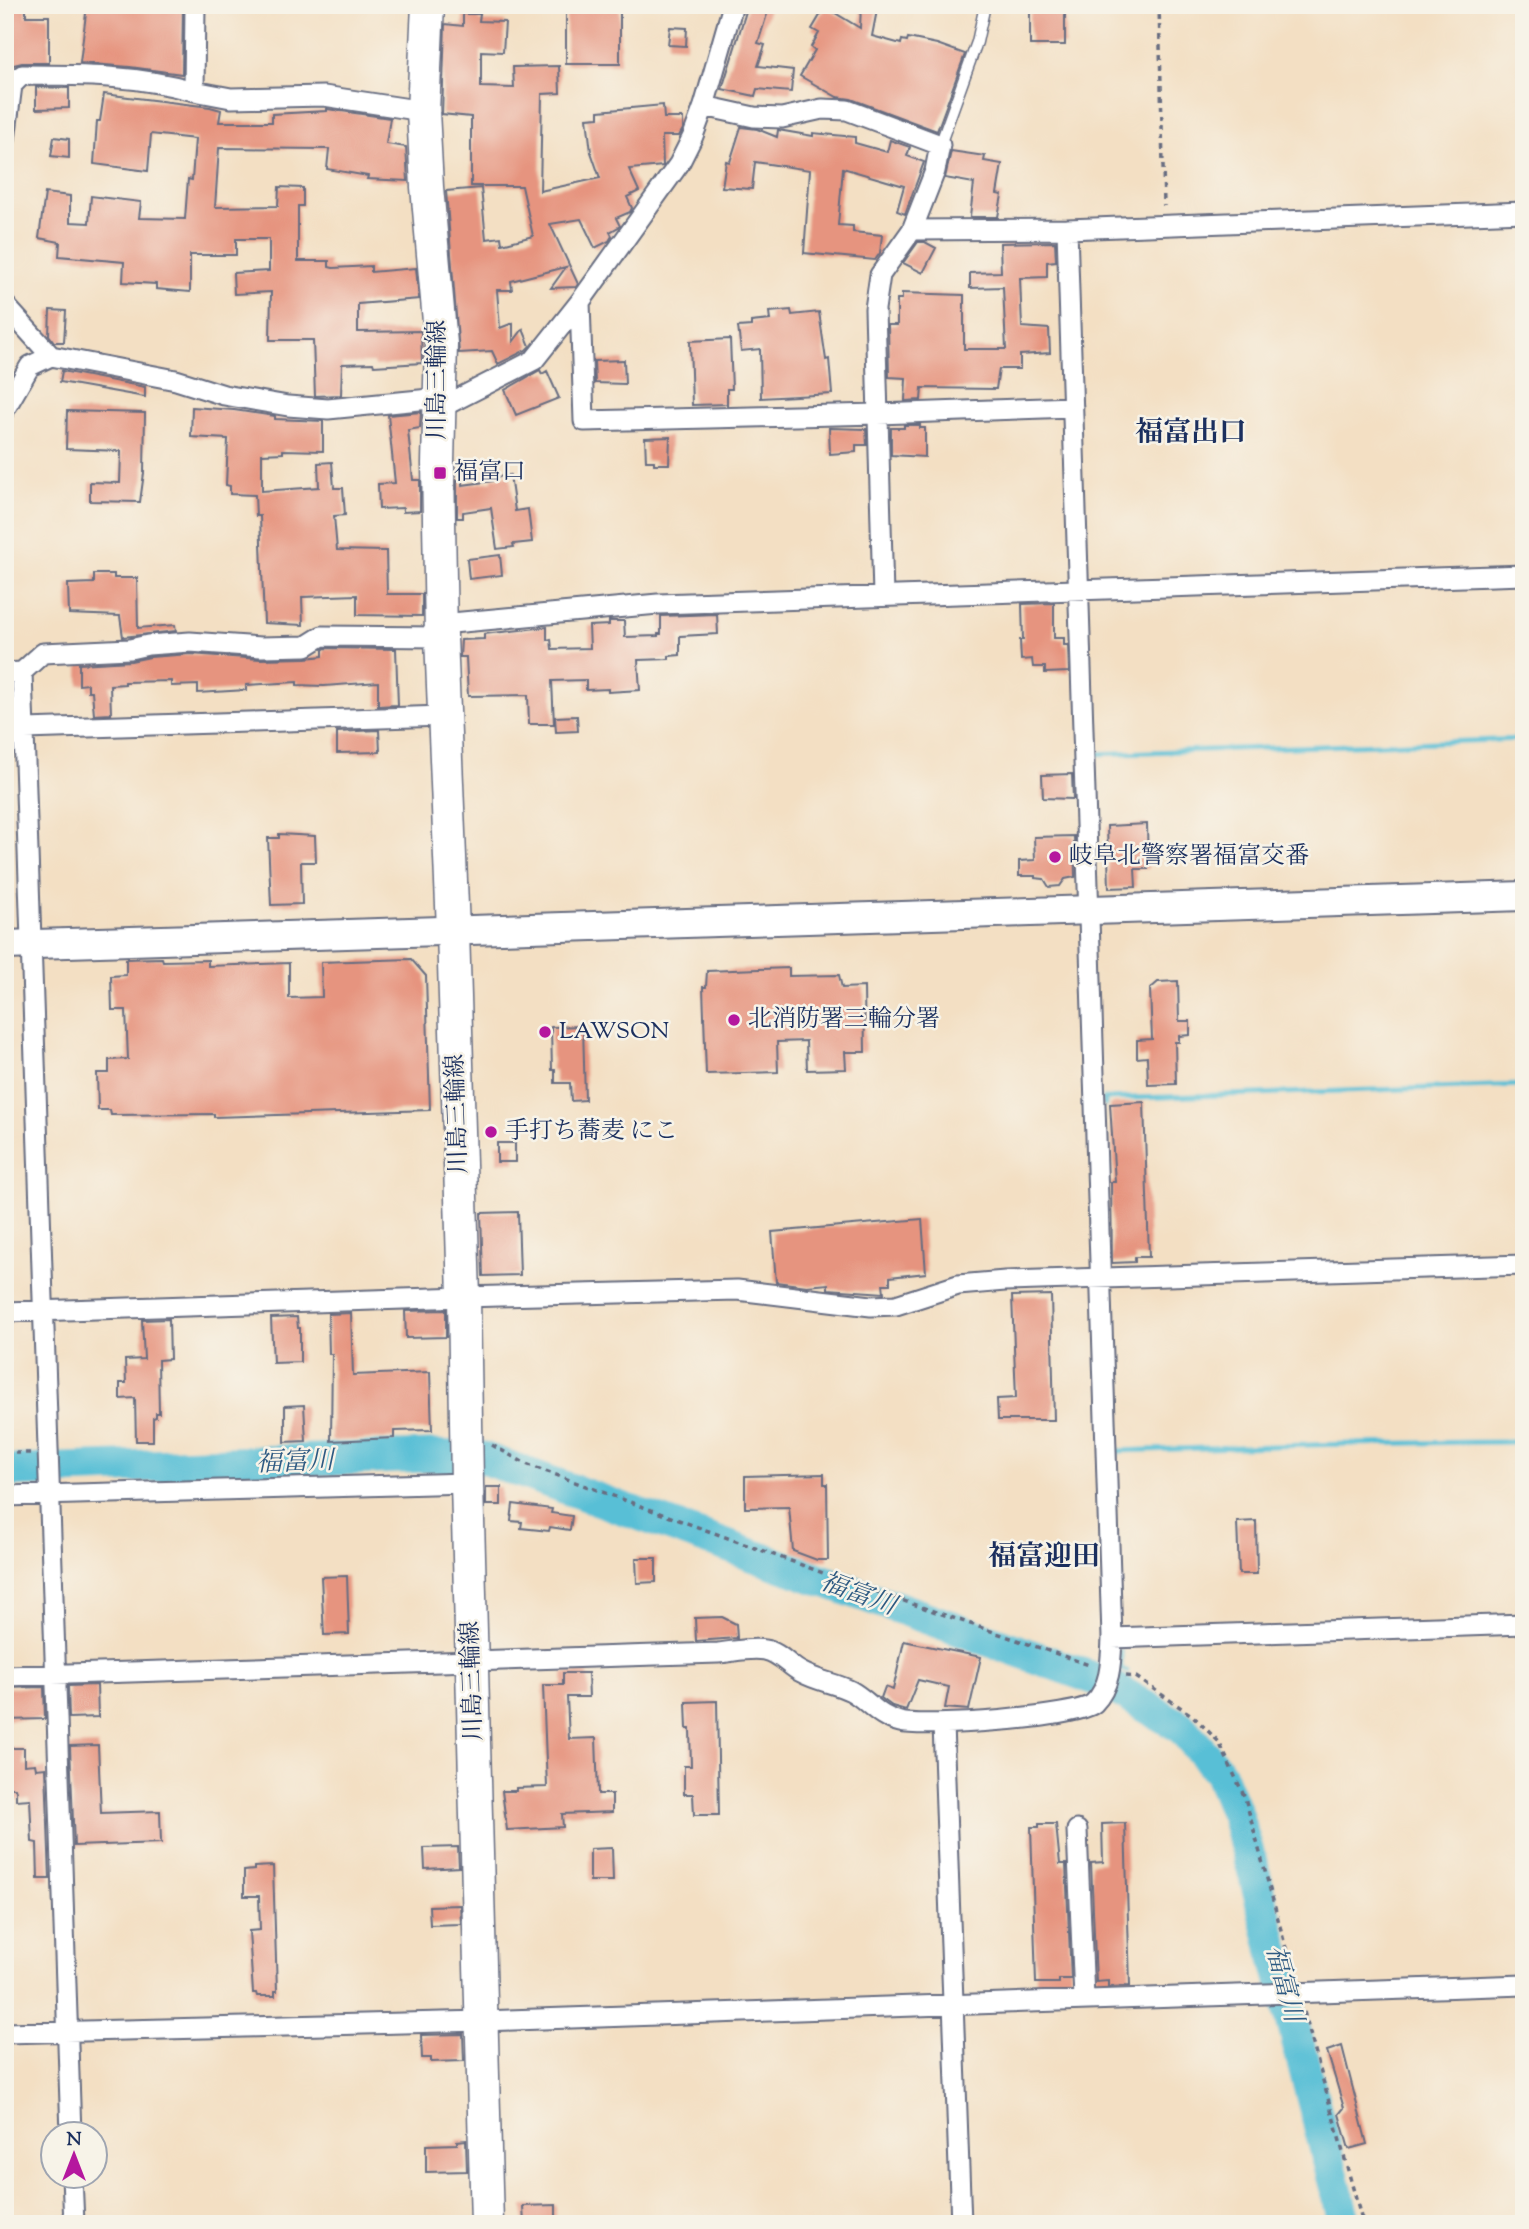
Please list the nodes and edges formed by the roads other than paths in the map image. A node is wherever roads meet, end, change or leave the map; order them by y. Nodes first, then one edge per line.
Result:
1 (195, 5) edge
2 (428, 5) edge
3 (733, 5) edge
4 (985, 5) edge
5 (194, 91) junction
6 (704, 106) junction
7 (423, 111) junction
8 (5, 140) edge
9 (940, 145) junction
10 (1524, 212) edge
11 (1067, 229) junction
12 (912, 230) junction
13 (580, 302) junction
14 (5, 305) edge
15 (51, 356) junction
16 (440, 403) junction
17 (1073, 407) junction
18 (5, 409) edge
19 (878, 414) junction
20 (1524, 575) edge
21 (1078, 592) junction
22 (883, 596) junction
23 (441, 631) junction
24 (14, 672) edge
25 (444, 716) junction
26 (25, 729) junction
27 (1524, 896) edge
28 (1089, 910) junction
29 (453, 930) junction
30 (18, 945) edge
31 (1524, 1265) edge
32 (1106, 1278) junction
33 (464, 1297) junction
34 (44, 1311) junction
35 (5, 1312) edge
36 (467, 1479) junction
37 (49, 1492) junction
38 (5, 1496) edge
39 (1524, 1624) edge
40 (1117, 1638) junction
41 (472, 1660) junction
42 (54, 1675) junction
43 (5, 1676) edge
44 (943, 1724) junction
45 (1077, 1830) dead end
46 (1524, 1985) edge
47 (1084, 1999) junction
48 (954, 2004) junction
49 (482, 2021) junction
50 (68, 2031) junction
51 (5, 2033) edge
52 (71, 2120) edge
53 (73, 2190) edge
54 (74, 2224) edge
55 (486, 2224) edge
56 (961, 2224) edge

1 - 5 street
2 - 7 main road, 川島三輪線
3 - 6 street
4 - 9 lane
5 - 7 street
5 - 8 street
6 - 9 street
6 - 13 street
7 - 16 main road, 川島三輪線
9 - 12 street
10 - 11 street
11 - 12 street
11 - 17 street
12 - 19 street
13 - 16 street
13 - 19 street
14 - 15 street
15 - 16 street
15 - 18 street
16 - 23 main road, 川島三輪線
17 - 19 street
17 - 21 street
19 - 22 street
20 - 21 street
21 - 22 street
21 - 28 street
22 - 23 street
23 - 24 street
23 - 25 main road, 川島三輪線
24 - 26 street
25 - 26 street
25 - 29 main road, 川島三輪線
26 - 30 street
27 - 28 street
28 - 29 street
28 - 32 street
29 - 30 street
29 - 33 main road, 川島三輪線
30 - 34 street
31 - 32 street
32 - 33 street
32 - 40 street
33 - 34 street
33 - 36 main road, 川島三輪線
34 - 35 street
34 - 37 street
36 - 37 street
36 - 41 main road, 川島三輪線
37 - 38 street
37 - 42 street
39 - 40 street
40 - 44 street
41 - 42 street
41 - 44 street
41 - 49 main road, 川島三輪線
42 - 43 street
42 - 50 street
44 - 48 street
45 - 47 street
46 - 47 street
47 - 48 street
48 - 49 street
48 - 56 street
49 - 50 street
49 - 55 main road, 川島三輪線
50 - 51 street
50 - 52 street
53 - 54 street

